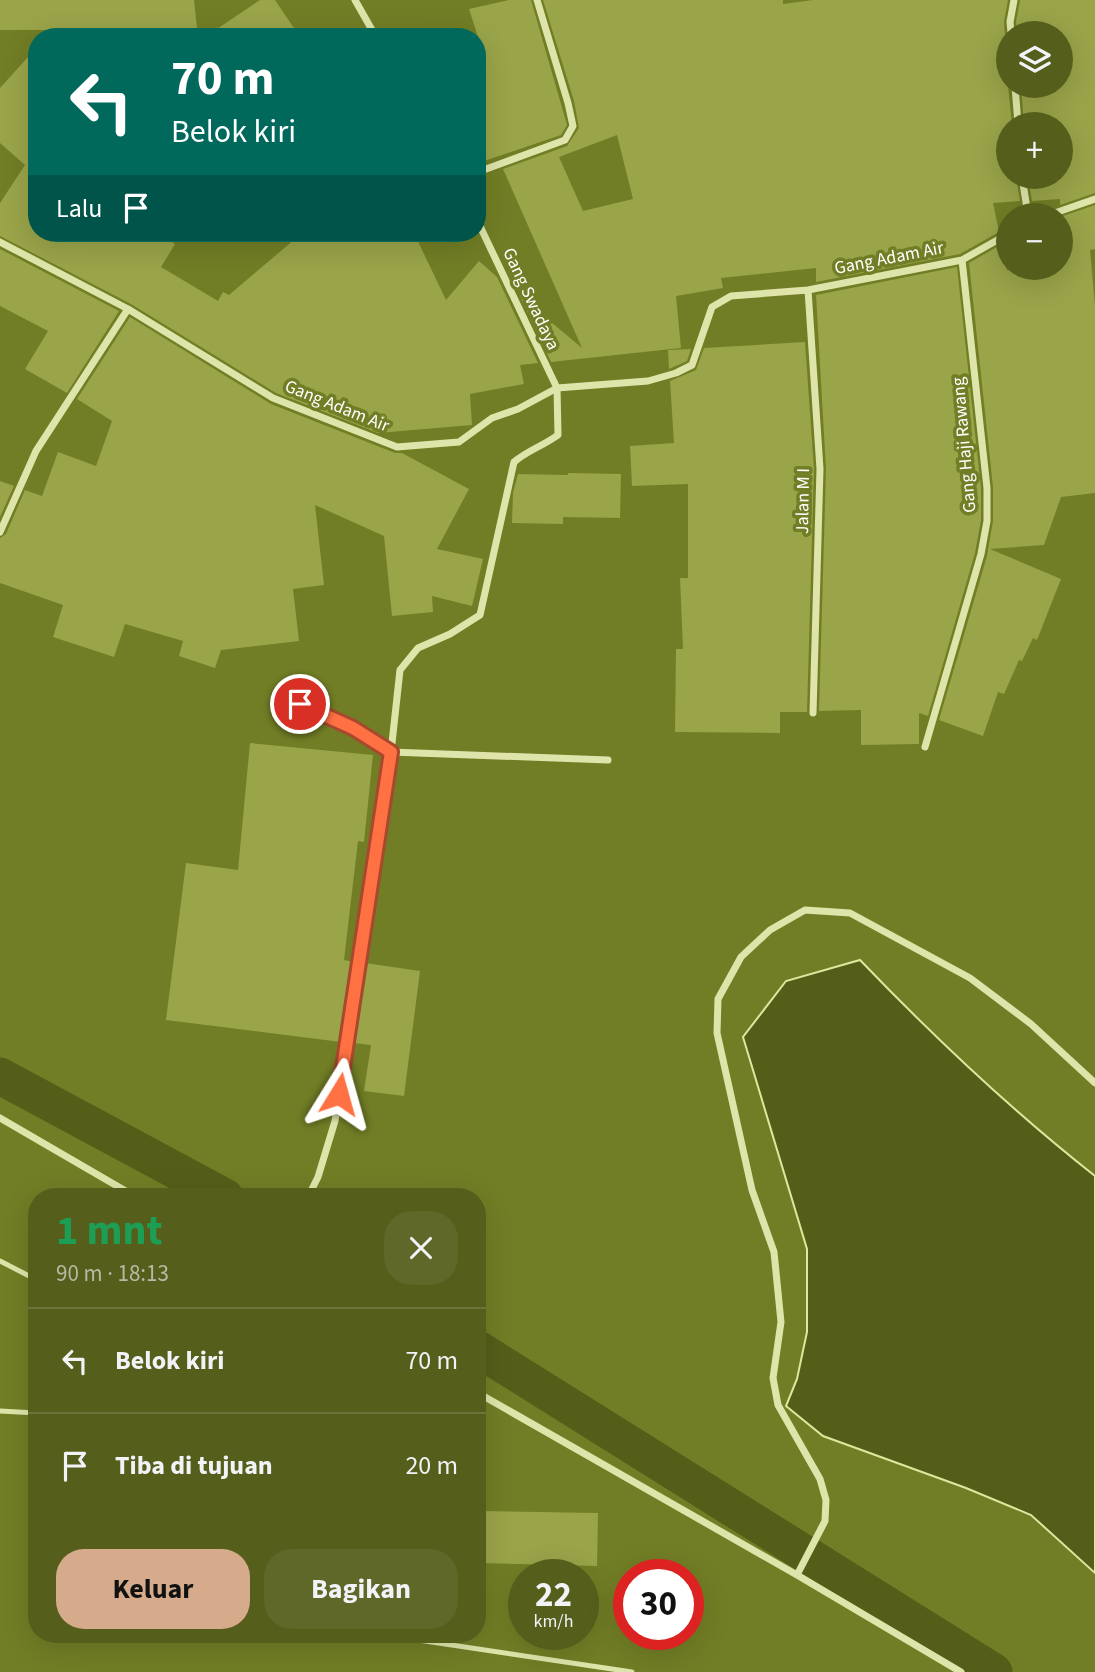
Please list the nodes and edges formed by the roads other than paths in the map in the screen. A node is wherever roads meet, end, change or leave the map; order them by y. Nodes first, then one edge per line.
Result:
1 (355, 0) edge
2 (537, 0) edge
3 (1014, 0) edge
4 (1010, 21) edge
5 (371, 28) edge
6 (486, 169) edge
7 (1095, 199) edge
8 (1073, 207) edge
9 (486, 239) edge
10 (996, 241) edge
11 (0, 242) edge
12 (961, 260) junction
13 (808, 290) junction
14 (128, 309) junction
15 (557, 388) junction
16 (0, 532) edge
17 (300, 704) dead end
18 (813, 713) dead end
19 (925, 747) dead end
20 (391, 752) junction
21 (608, 760) dead end
22 (1095, 1083) edge
23 (0, 1118) edge
24 (120, 1188) edge
25 (312, 1188) edge
26 (0, 1261) edge
27 (28, 1275) edge
28 (486, 1397) edge
29 (0, 1411) edge
30 (28, 1413) edge
31 (799, 1572) junction
32 (438, 1643) edge
33 (632, 1672) edge
34 (961, 1672) edge

1 - 5 street
2 - 6 street
3 - 4 street
7 - 8 street
9 - 15 street, Gang Swadaya
10 - 12 street, Gang Adam Air
11 - 14 street, Gang Adam Air
12 - 13 street, Gang Adam Air
12 - 19 street, Gang Haji Rawang
13 - 15 street, Gang Adam Air
13 - 18 street, Jalan M I
14 - 15 street, Gang Adam Air
14 - 16 street
15 - 20 street
17 - 20 street
20 - 21 street
20 - 25 street
22 - 31 street
23 - 24 street
26 - 27 lane
28 - 31 street
29 - 30 lane
31 - 34 street
32 - 33 lane

